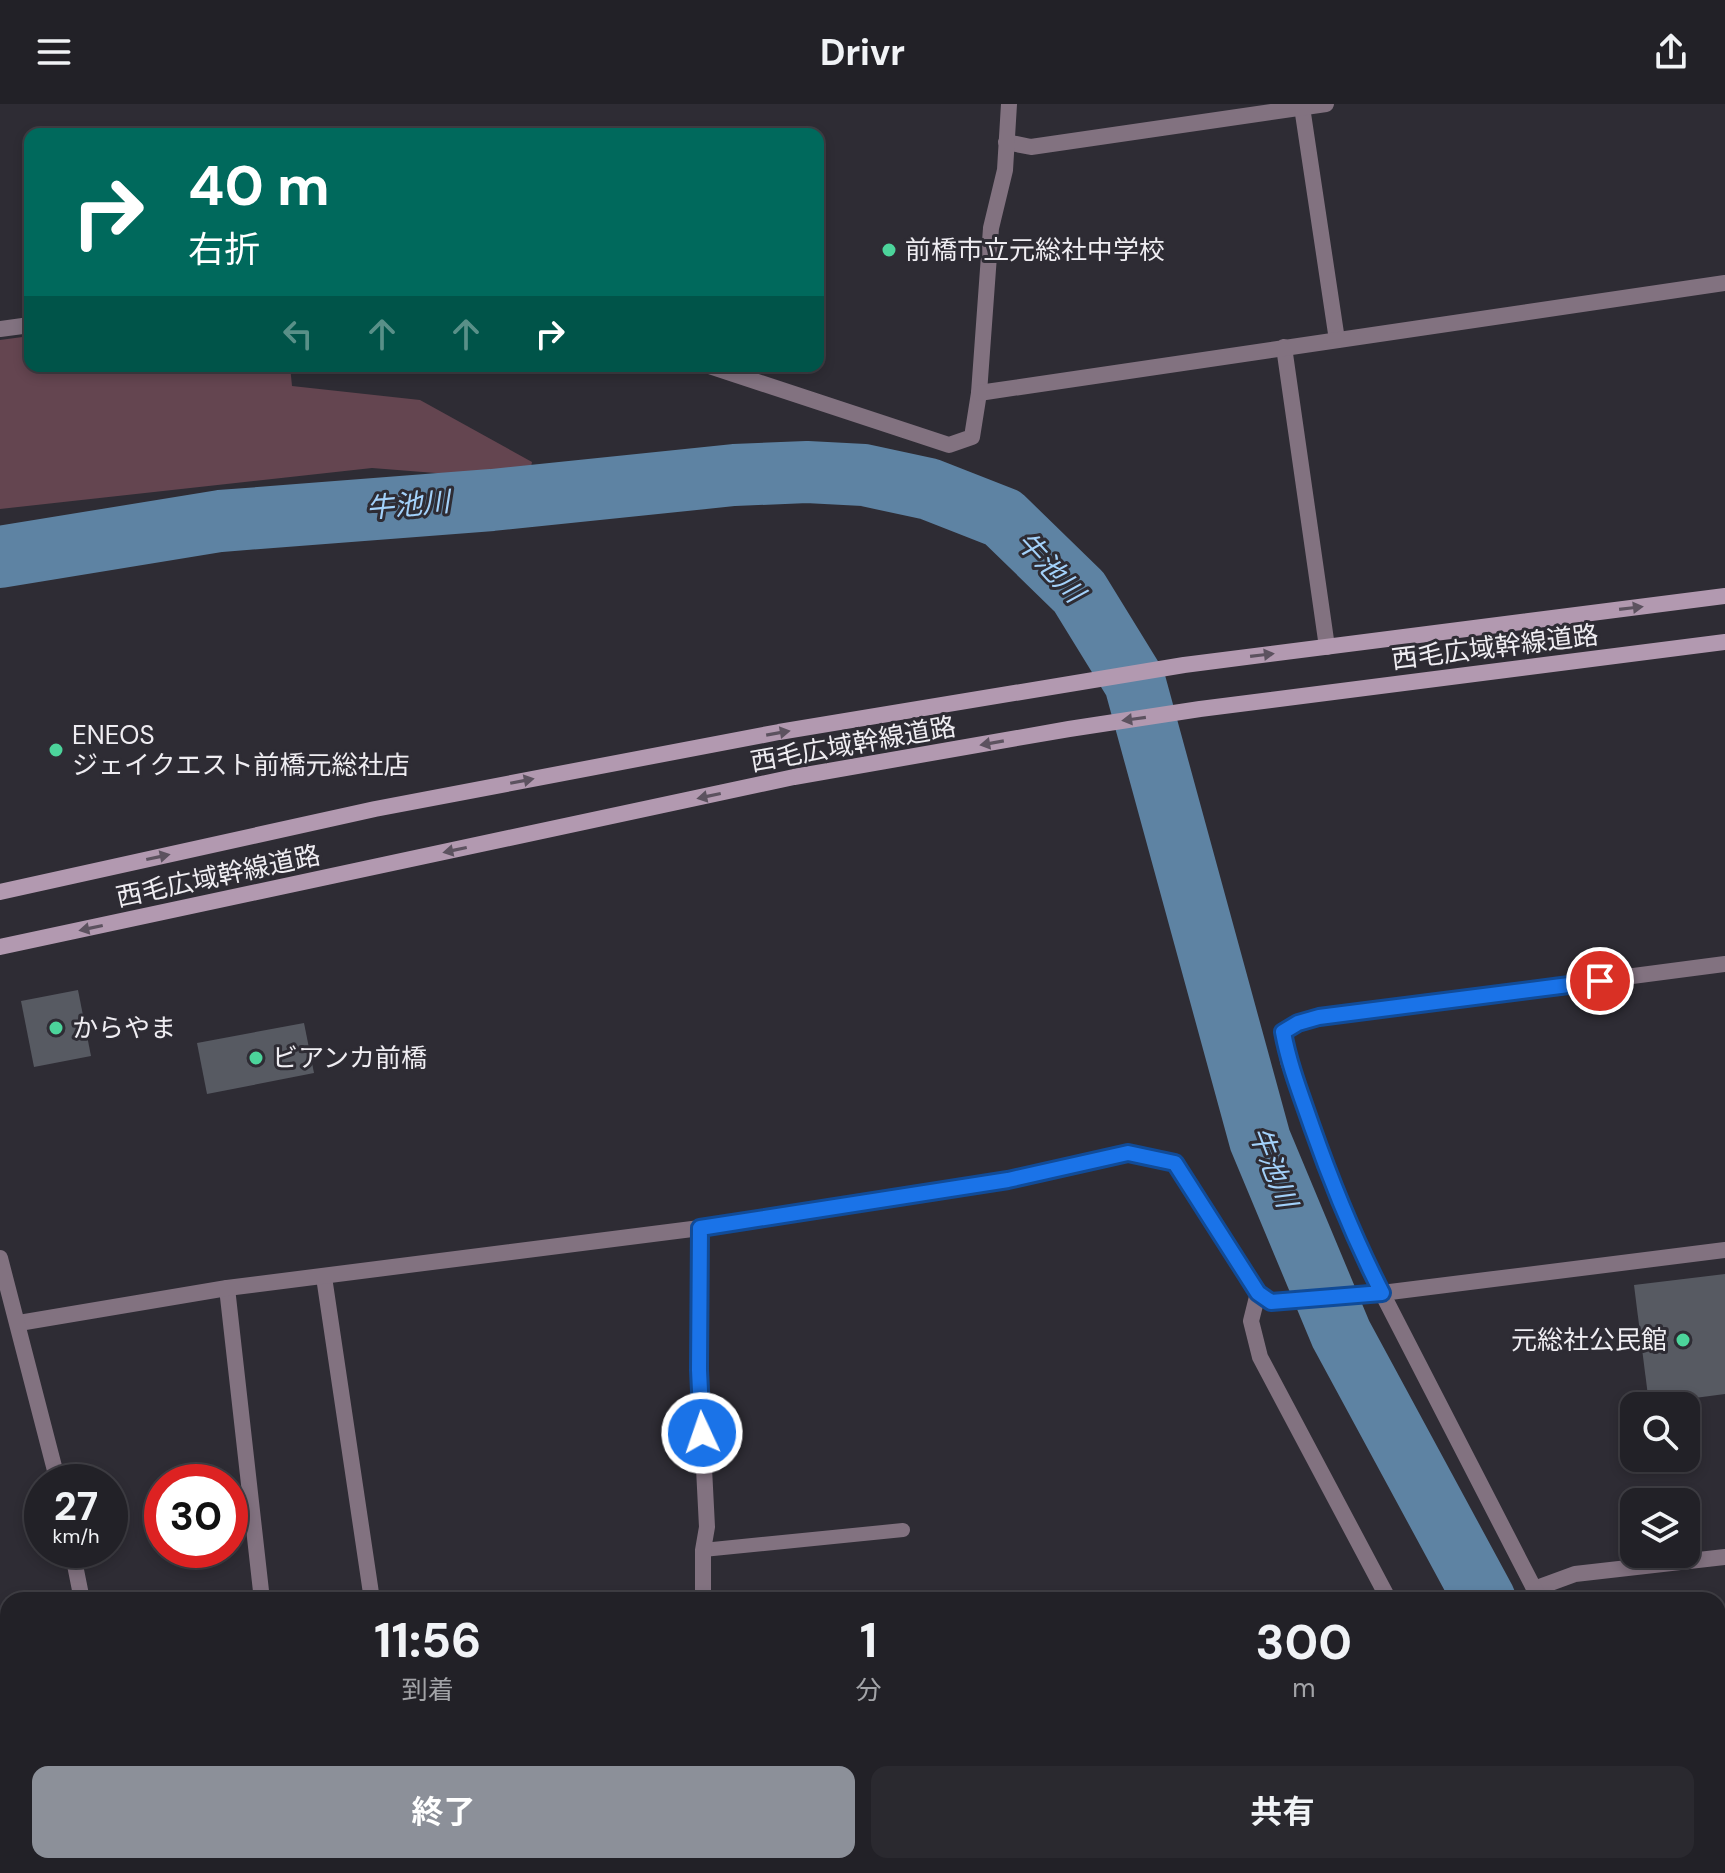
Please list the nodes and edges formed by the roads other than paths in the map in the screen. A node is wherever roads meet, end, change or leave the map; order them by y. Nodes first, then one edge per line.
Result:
1 (1009, 104) edge
2 (1326, 104) edge
3 (1302, 107) junction
4 (1006, 142) junction
5 (1725, 283) edge
6 (24, 326) edge
7 (0, 329) edge
8 (1337, 340) junction
9 (1284, 347) junction
10 (727, 372) edge
11 (979, 393) junction
12 (1725, 596) edge
13 (1725, 642) edge
14 (1327, 647) junction
15 (0, 892) edge
16 (0, 947) edge
17 (1725, 964) edge
18 (700, 1228) junction
19 (1725, 1250) edge
20 (0, 1258) edge
21 (324, 1277) junction
22 (4, 1285) edge
23 (227, 1288) junction
24 (1258, 1293) junction
25 (1382, 1293) junction
26 (19, 1323) junction
27 (54, 1464) edge
28 (903, 1530) dead end
29 (703, 1550) junction
30 (1725, 1557) edge
31 (76, 1568) edge
32 (80, 1592) edge
33 (261, 1592) edge
34 (371, 1592) edge
35 (703, 1592) edge
36 (1385, 1592) edge
37 (1536, 1592) edge
38 (1541, 1592) edge

1 - 4 street
2 - 3 street
3 - 4 street
3 - 8 street
4 - 11 street
5 - 8 street
6 - 7 street
8 - 9 street
9 - 11 street
9 - 14 street
10 - 11 street
14 -> 12 main road, 西毛広域幹線道路
13 -> 16 main road, 西毛広域幹線道路
15 -> 14 main road, 西毛広域幹線道路
17 - 25 street
18 - 21 street
18 - 24 street
18 - 29 street
19 - 25 street
20 - 22 street
21 - 23 street
21 - 34 street
22 - 26 street
23 - 26 street
23 - 33 street
24 - 25 street
24 - 36 street
25 - 37 street
26 - 27 street
28 - 29 lane
29 - 35 street
30 - 38 street
31 - 32 street

